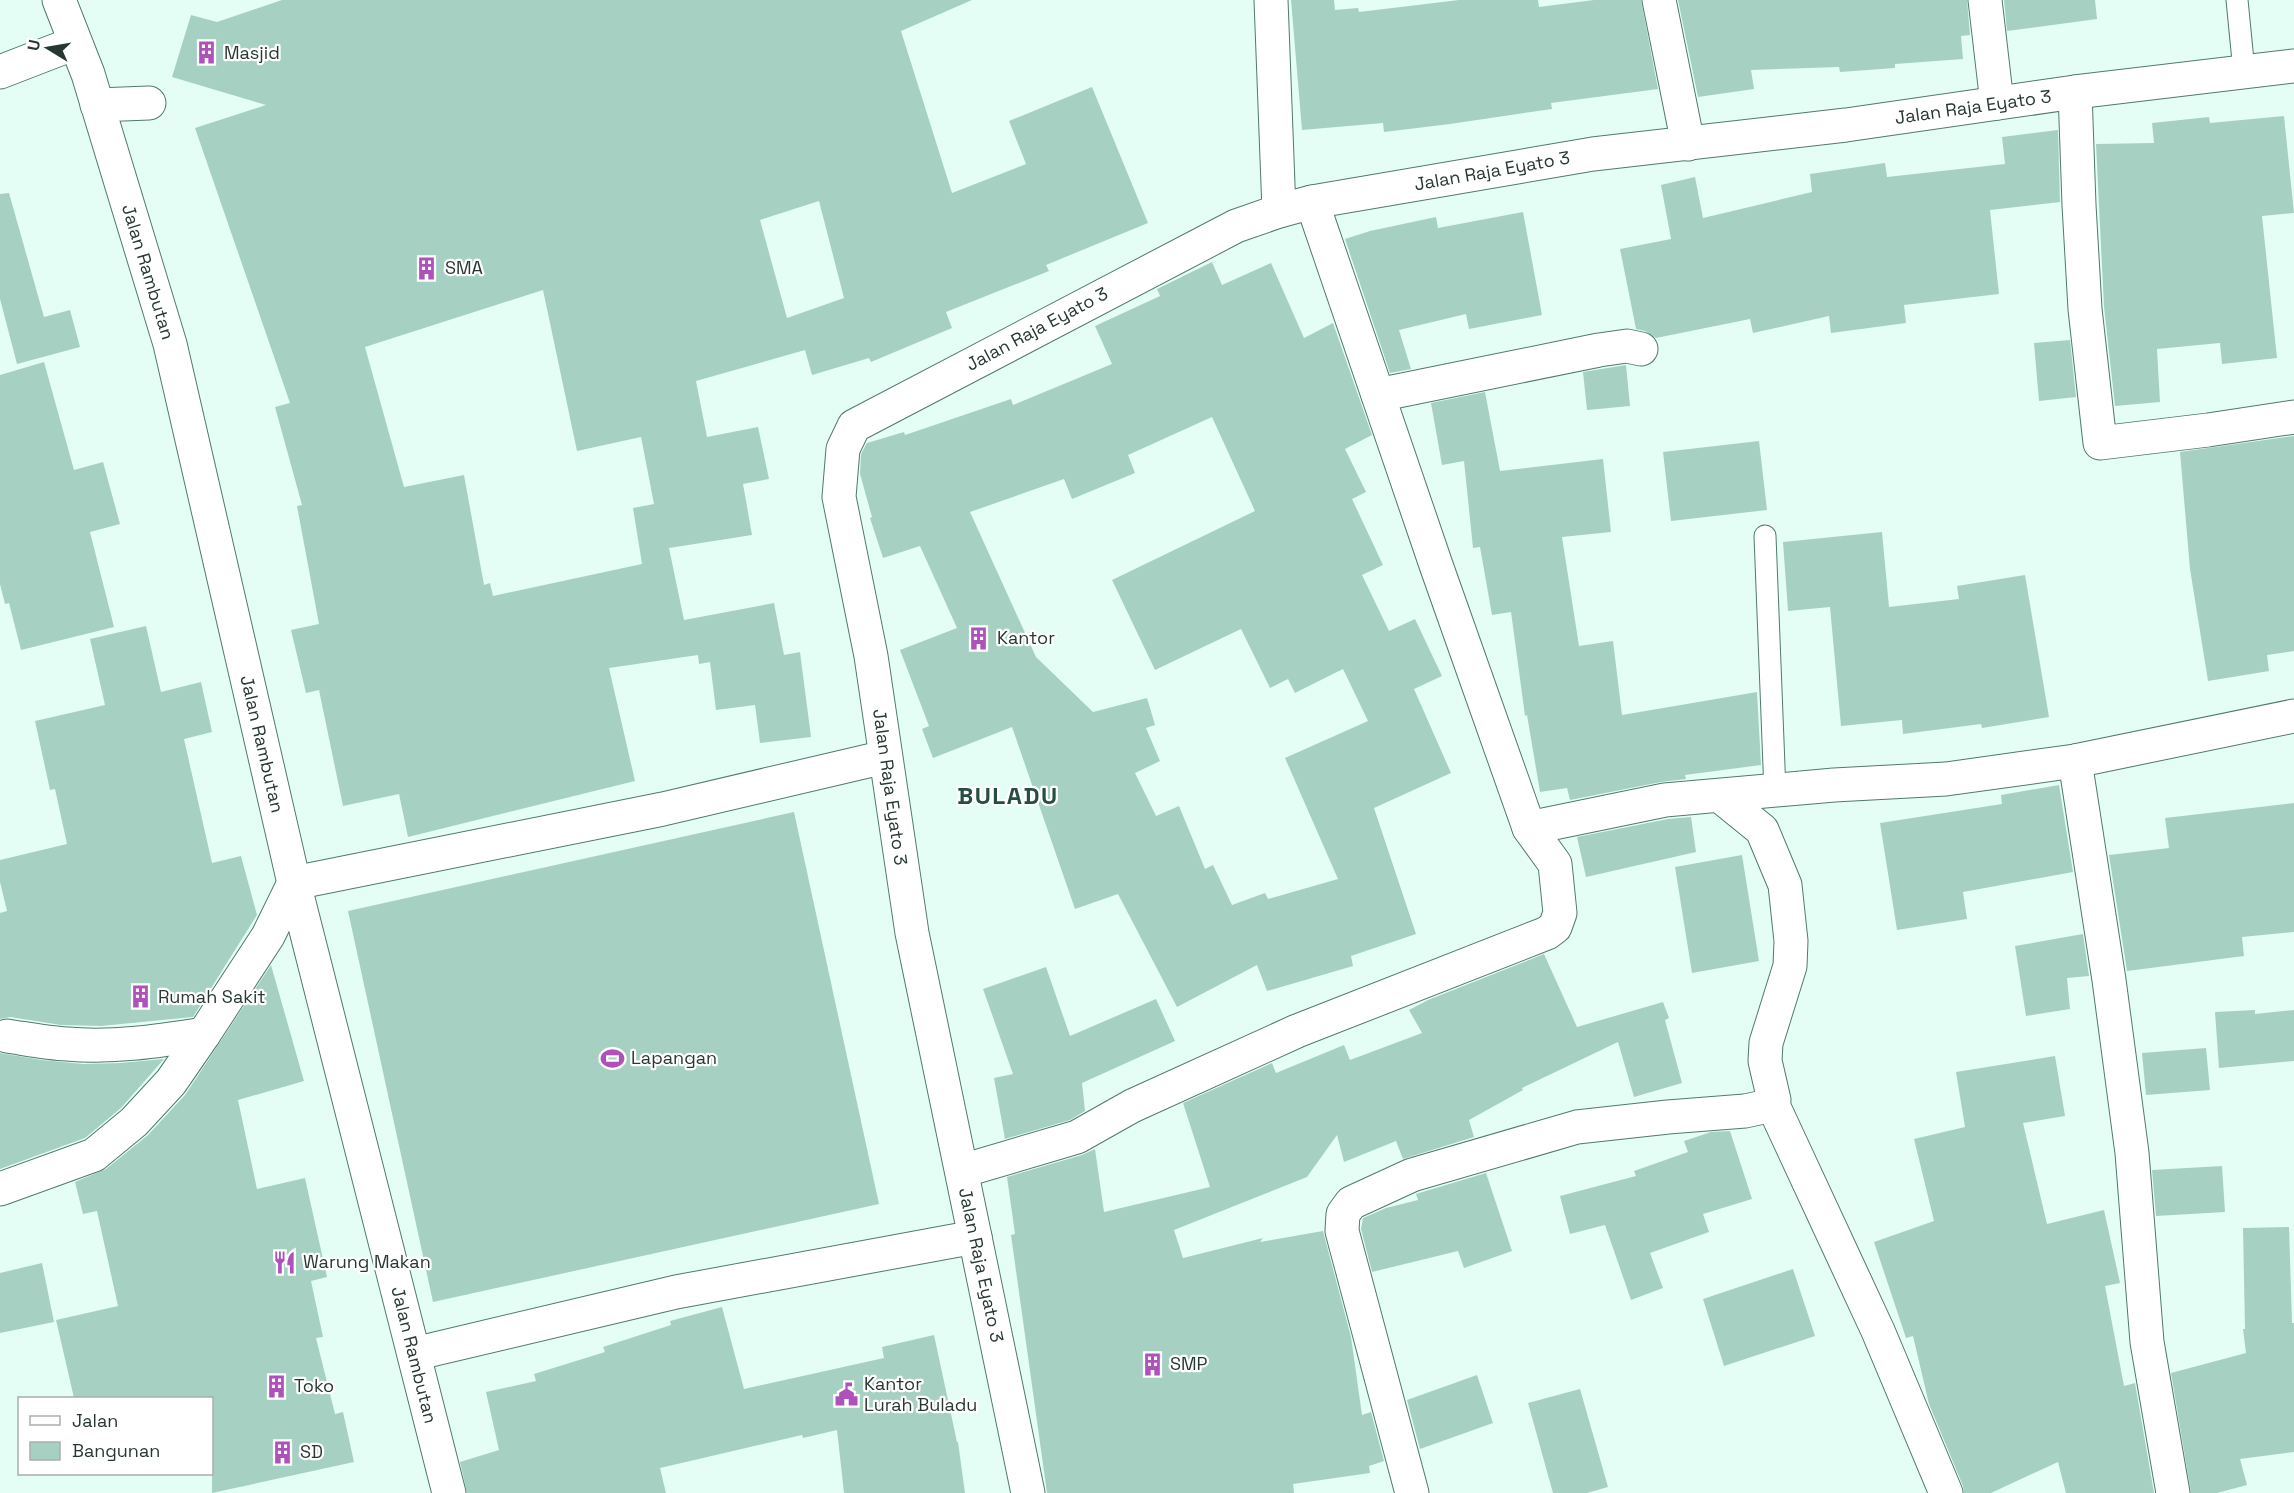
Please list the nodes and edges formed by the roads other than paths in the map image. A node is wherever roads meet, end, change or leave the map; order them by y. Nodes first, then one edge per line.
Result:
1 (59, 0) edge
2 (1271, 0) edge
3 (1659, 0) edge
4 (1985, 0) edge
5 (2237, 0) edge
6 (75, 43) junction
7 (2294, 66) edge
8 (2244, 71) junction
9 (0, 72) edge
10 (2075, 92) junction
11 (149, 103) dead end
12 (1997, 103) junction
13 (98, 105) junction
14 (1688, 144) junction
15 (1312, 202) junction
16 (1279, 211) junction
17 (1641, 349) dead end
18 (1378, 395) junction
19 (2294, 417) edge
20 (1765, 536) dead end
21 (2294, 716) edge
22 (885, 757) junction
23 (2075, 761) junction
24 (1775, 792) junction
25 (1720, 796) junction
26 (1529, 828) junction
27 (294, 883) junction
28 (204, 1034) junction
29 (7, 1036) dead end
30 (1773, 1105) junction
31 (962, 1172) junction
32 (0, 1189) edge
33 (975, 1237) junction
34 (414, 1353) junction
35 (449, 1493) edge
36 (1028, 1493) edge
37 (1412, 1493) edge
38 (1946, 1493) edge
39 (2174, 1493) edge

1 - 6 street, Jalan Rambutan
2 - 16 street
3 - 14 street
4 - 12 street
5 - 8 lane
6 - 9 street
6 - 13 street, Jalan Rambutan
7 - 8 street, Jalan Raja Eyato 3
8 - 10 street, Jalan Raja Eyato 3
10 - 12 street, Jalan Raja Eyato 3
10 - 19 street
11 - 13 street
12 - 14 street, Jalan Raja Eyato 3
13 - 27 street, Jalan Rambutan
14 - 15 street, Jalan Raja Eyato 3
15 - 16 street, Jalan Raja Eyato 3
15 - 18 street
16 - 22 street, Jalan Raja Eyato 3
17 - 18 street
18 - 26 street
20 - 24 lane
21 - 23 street
22 - 27 street
22 - 31 street, Jalan Raja Eyato 3
23 - 24 street
23 - 39 street
24 - 25 street
25 - 26 street
25 - 30 street
26 - 31 street
27 - 28 street
27 - 34 street, Jalan Rambutan
28 - 29 street
28 - 32 street
30 - 37 street
30 - 38 street
31 - 33 street, Jalan Raja Eyato 3
33 - 34 street
33 - 36 street, Jalan Raja Eyato 3
34 - 35 street, Jalan Rambutan

